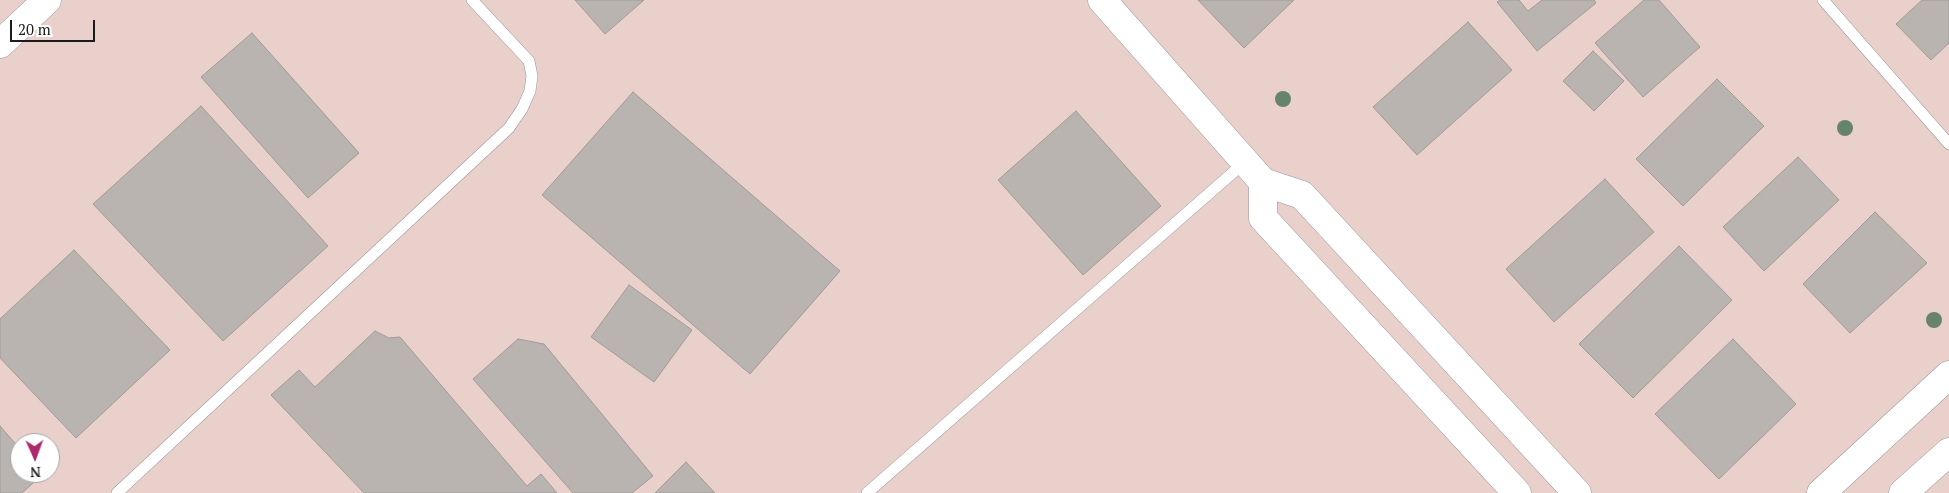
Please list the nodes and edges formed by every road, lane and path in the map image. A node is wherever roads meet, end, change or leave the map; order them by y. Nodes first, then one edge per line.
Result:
1 (47, 0) edge
2 (472, 0) edge
3 (1102, 0) edge
4 (1823, 0) edge
5 (0, 44) edge
6 (1949, 144) edge
7 (1245, 162) junction
8 (1263, 182) junction
9 (1949, 375) edge
10 (1949, 452) edge
11 (117, 493) edge
12 (867, 493) edge
13 (1517, 493) edge
14 (1577, 493) edge
15 (1821, 493) edge
16 (1903, 493) edge

1 - 5 street
2 - 11 lane
3 - 7 street
4 - 6 lane
7 - 8 street
7 - 12 lane
8 - 13 street
8 - 14 street
9 - 15 street
10 - 16 street

